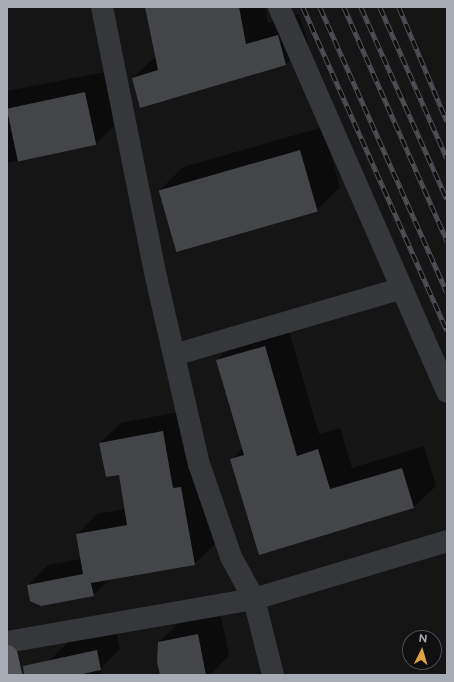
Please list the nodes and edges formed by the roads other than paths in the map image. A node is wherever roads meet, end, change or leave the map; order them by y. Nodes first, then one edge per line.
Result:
1 (102, 7) edge
2 (279, 7) edge
3 (400, 289) junction
4 (174, 355) junction
5 (447, 392) edge
6 (447, 541) edge
7 (254, 599) junction
8 (7, 642) edge
9 (7, 656) edge
10 (11, 675) edge
11 (273, 675) edge

1 - 4 street
2 - 3 street
3 - 4 street
3 - 5 street
4 - 7 street
6 - 7 street
7 - 8 street
7 - 11 street
9 - 10 main road

